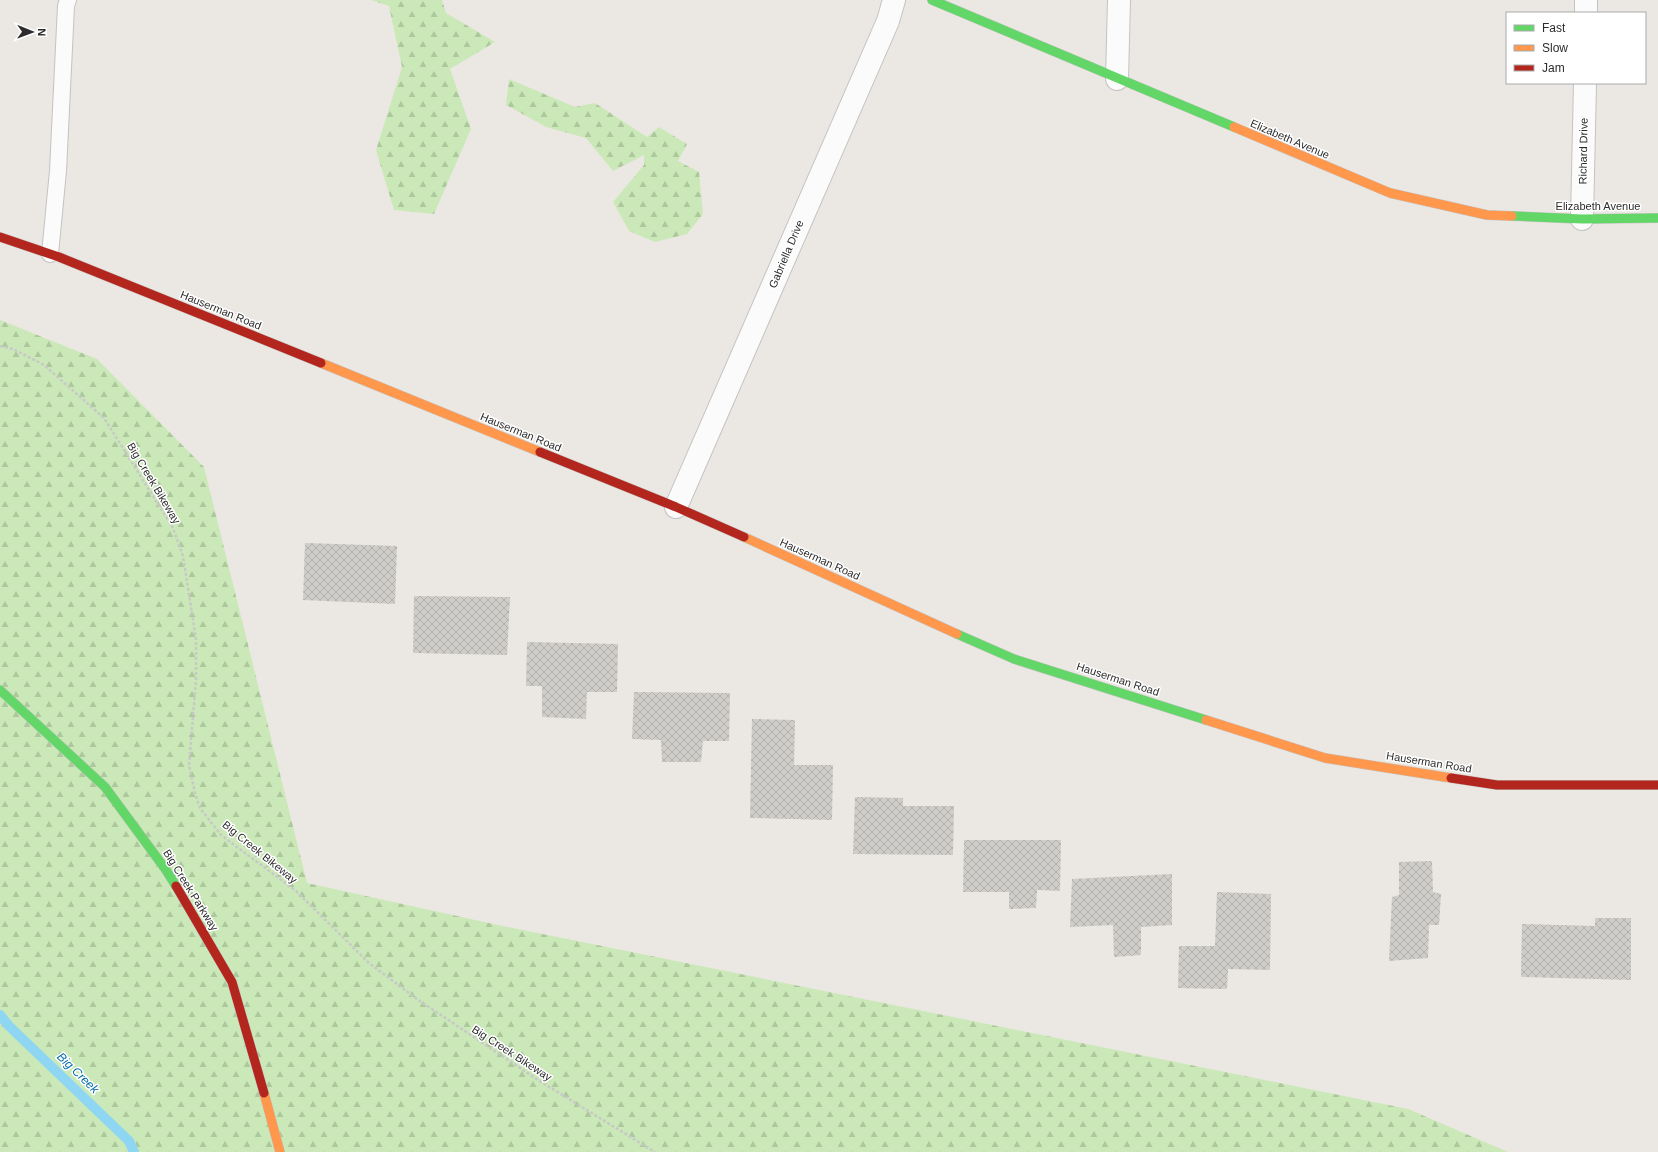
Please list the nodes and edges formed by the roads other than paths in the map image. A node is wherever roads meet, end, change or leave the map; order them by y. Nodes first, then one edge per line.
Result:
1 (68, 0) edge
2 (894, 0) edge
3 (932, 0) edge
4 (1119, 0) edge
5 (1586, 0) edge
6 (1586, 12) edge
7 (1117, 79) junction
8 (1585, 84) edge
9 (1658, 218) edge
10 (1582, 219) junction
11 (0, 237) edge
12 (50, 254) junction
13 (676, 507) junction
14 (0, 690) edge
15 (1658, 785) edge
16 (280, 1152) edge

1 - 12 lane
2 - 13 street, Gabriella Drive
3 - 7 main road, Elizabeth Avenue
4 - 7 street
5 - 6 street
7 - 10 main road, Elizabeth Avenue
8 - 10 street, Richard Drive
9 - 10 main road, Elizabeth Avenue
11 - 12 main road, Hauserman Road
12 - 13 main road, Hauserman Road
13 - 15 main road, Hauserman Road
14 - 16 main road, Big Creek Parkway

